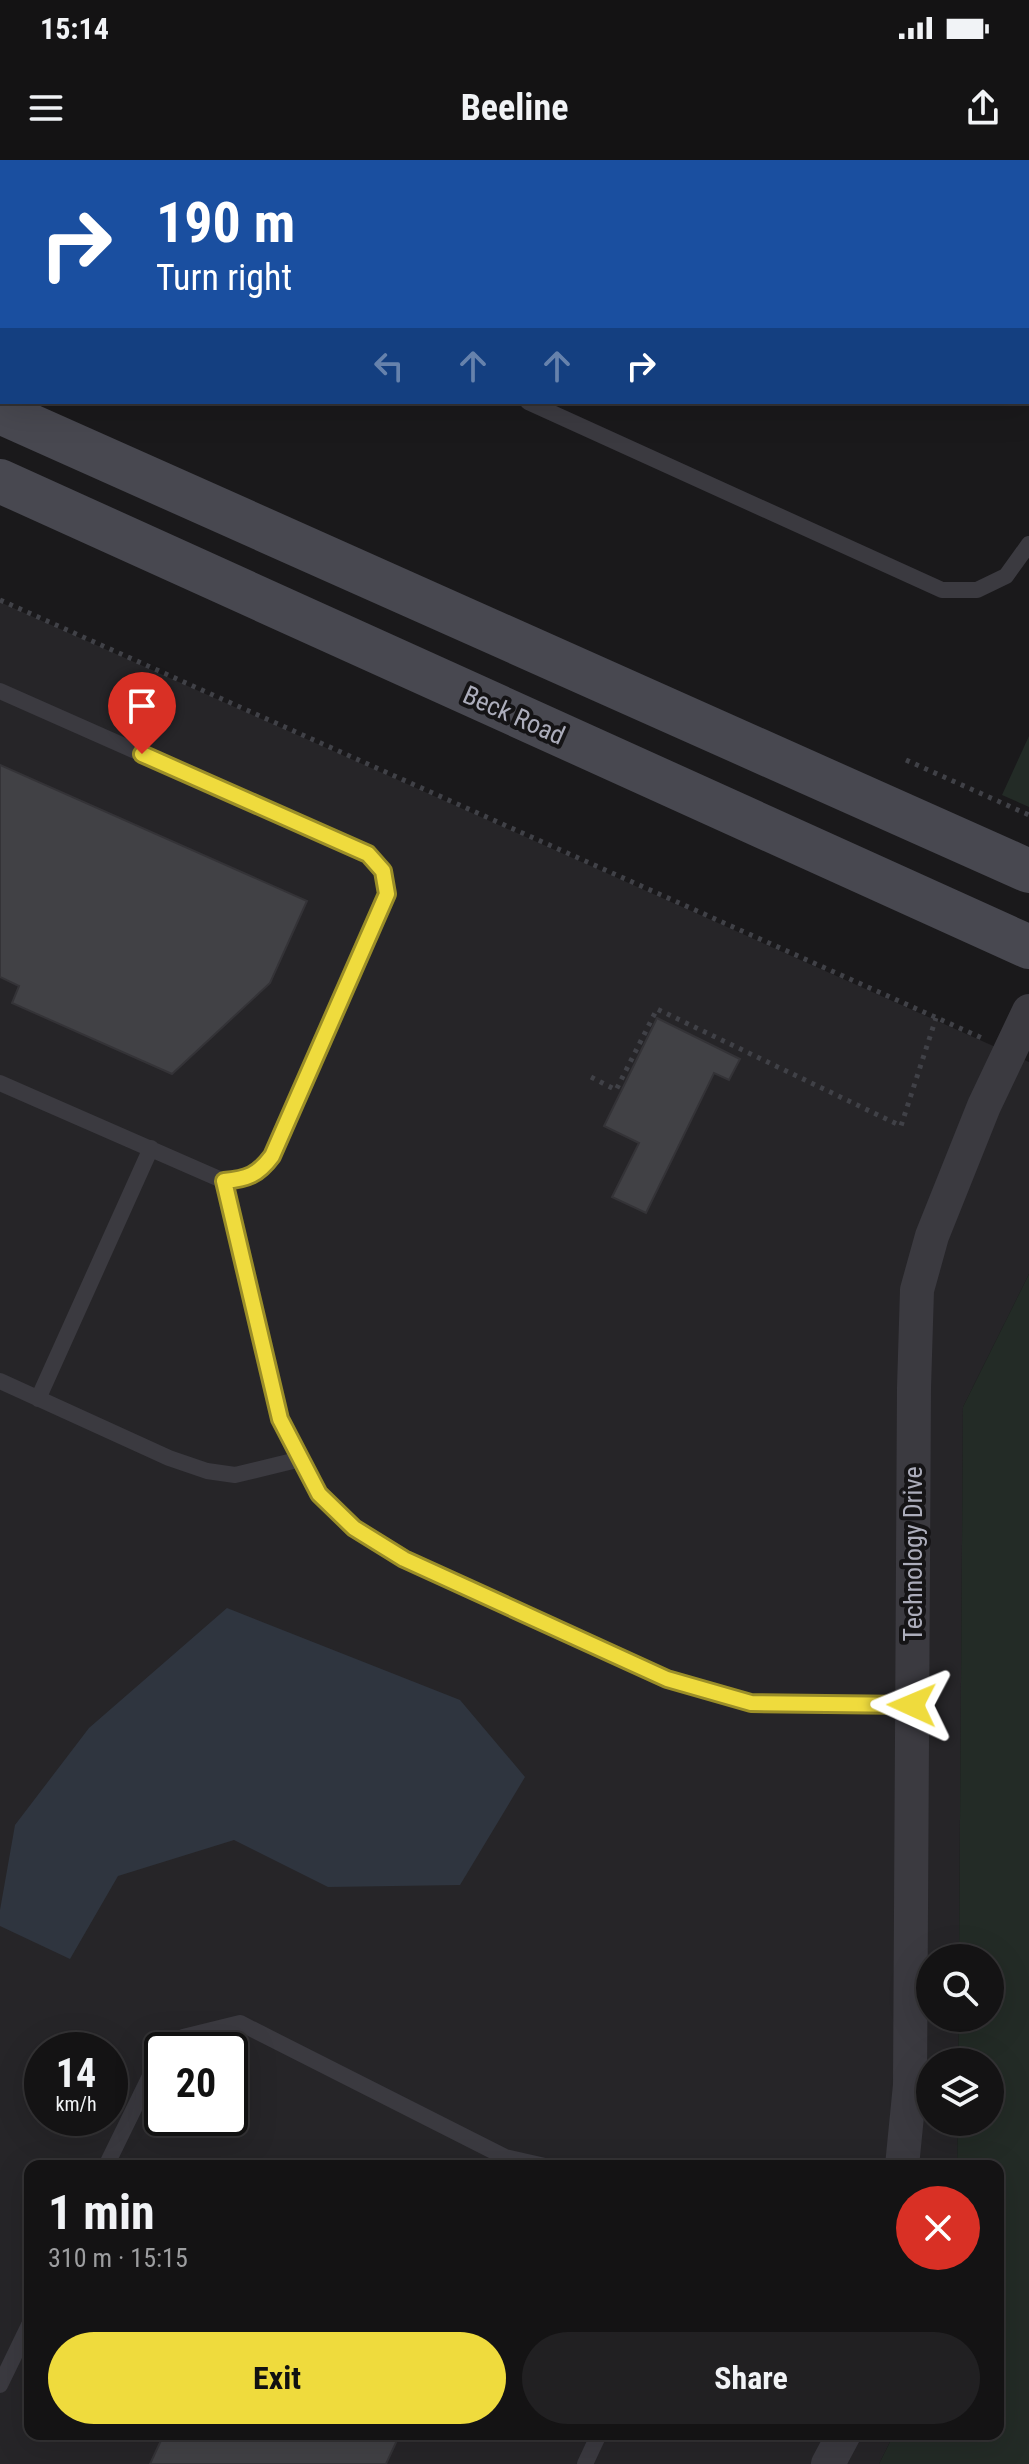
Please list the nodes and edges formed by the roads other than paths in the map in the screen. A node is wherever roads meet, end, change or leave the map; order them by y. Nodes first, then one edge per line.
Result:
1 (532, 404) edge
2 (0, 412) edge
3 (0, 481) edge
4 (1029, 544) edge
5 (0, 691) edge
6 (1029, 871) edge
7 (1029, 947) edge
8 (1029, 1011) edge
9 (0, 1083) edge
10 (151, 1148) junction
11 (224, 1181) junction
12 (0, 1381) edge
13 (38, 1399) junction
14 (301, 1459) junction
15 (912, 1705) junction
16 (203, 2032) edge
17 (144, 2088) edge
18 (109, 2160) edge
19 (518, 2160) edge
20 (903, 2160) edge
21 (24, 2335) edge
22 (0, 2385) edge
23 (596, 2440) edge
24 (841, 2440) edge
25 (585, 2464) edge
26 (828, 2464) edge

1 - 4 lane
2 - 6 main road
3 - 7 main road, Beck Road
5 - 11 lane
8 - 15 street, Technology Drive
9 - 10 lane
10 - 11 lane
10 - 13 lane
11 - 14 lane
12 - 13 lane
13 - 14 lane
14 - 15 lane
15 - 20 street, Technology Drive
16 - 19 lane
17 - 18 lane
21 - 22 lane
23 - 25 lane
24 - 26 street

